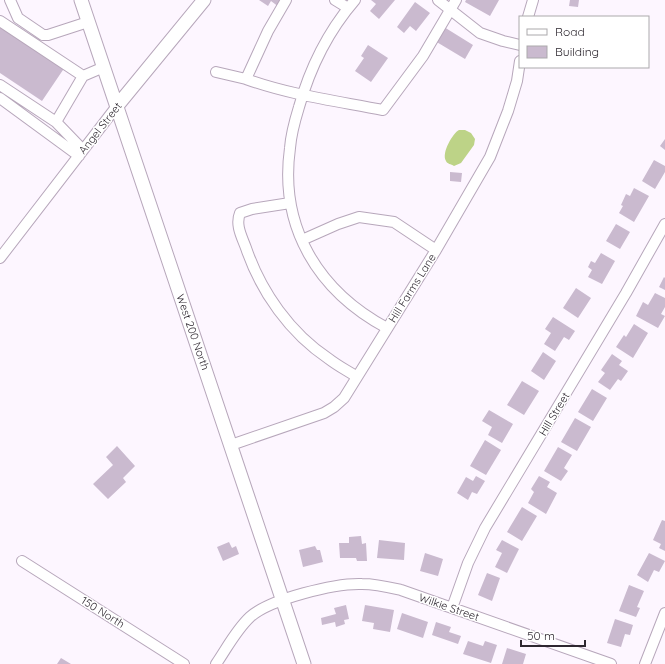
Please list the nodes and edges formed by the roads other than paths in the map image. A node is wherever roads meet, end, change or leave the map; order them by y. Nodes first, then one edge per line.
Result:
1 (81, 0) edge
2 (204, 0) edge
3 (286, 0) edge
4 (335, 0) edge
5 (355, 0) edge
6 (438, 0) edge
7 (456, 0) edge
8 (533, 0) edge
9 (9, 1) edge
10 (348, 8) junction
11 (450, 9) junction
12 (528, 16) edge
13 (0, 21) edge
14 (88, 22) junction
15 (519, 45) edge
16 (104, 67) junction
17 (519, 68) edge
18 (216, 72) dead end
19 (83, 76) junction
20 (246, 79) junction
21 (0, 84) edge
22 (302, 95) junction
23 (0, 98) edge
24 (117, 106) junction
25 (56, 122) junction
26 (81, 153) junction
27 (290, 203) junction
28 (665, 224) edge
29 (302, 240) junction
30 (436, 250) junction
31 (0, 258) edge
32 (387, 328) junction
33 (358, 377) junction
34 (231, 445) junction
35 (22, 561) dead end
36 (283, 600) junction
37 (452, 608) junction
38 (665, 613) edge
39 (184, 664) edge
40 (216, 664) edge
41 (304, 664) edge
42 (611, 664) edge
43 (645, 664) edge

1 - 14 main road, West 200 North
2 - 24 main road, Angel Street
3 - 20 street
4 - 10 street
5 - 10 street
6 - 11 street
7 - 11 street
8 - 12 street
9 - 14 street
10 - 22 street
11 - 15 street
11 - 22 street
13 - 19 street
14 - 16 main road, West 200 North
16 - 19 street
16 - 24 main road, West 200 North
17 - 30 street, Hill Farms Lane
18 - 20 street
19 - 25 street
20 - 22 street
21 - 25 street
22 - 27 street
23 - 26 street
24 - 26 street, Angel Street
24 - 34 main road, West 200 North
25 - 26 street
26 - 31 street, Angel Street
27 - 29 street
27 - 33 street
28 - 37 street, Hill Street
29 - 30 street
29 - 32 street
30 - 32 street, Hill Farms Lane
32 - 33 street, Hill Farms Lane
33 - 34 street, Hill Farms Lane
34 - 36 main road, West 200 North
35 - 39 street, 150 North
36 - 37 street, Wilkie Street
36 - 40 street, Wilkie Street
36 - 41 main road, West 200 North
37 - 42 street, Wilkie Street
38 - 43 street

